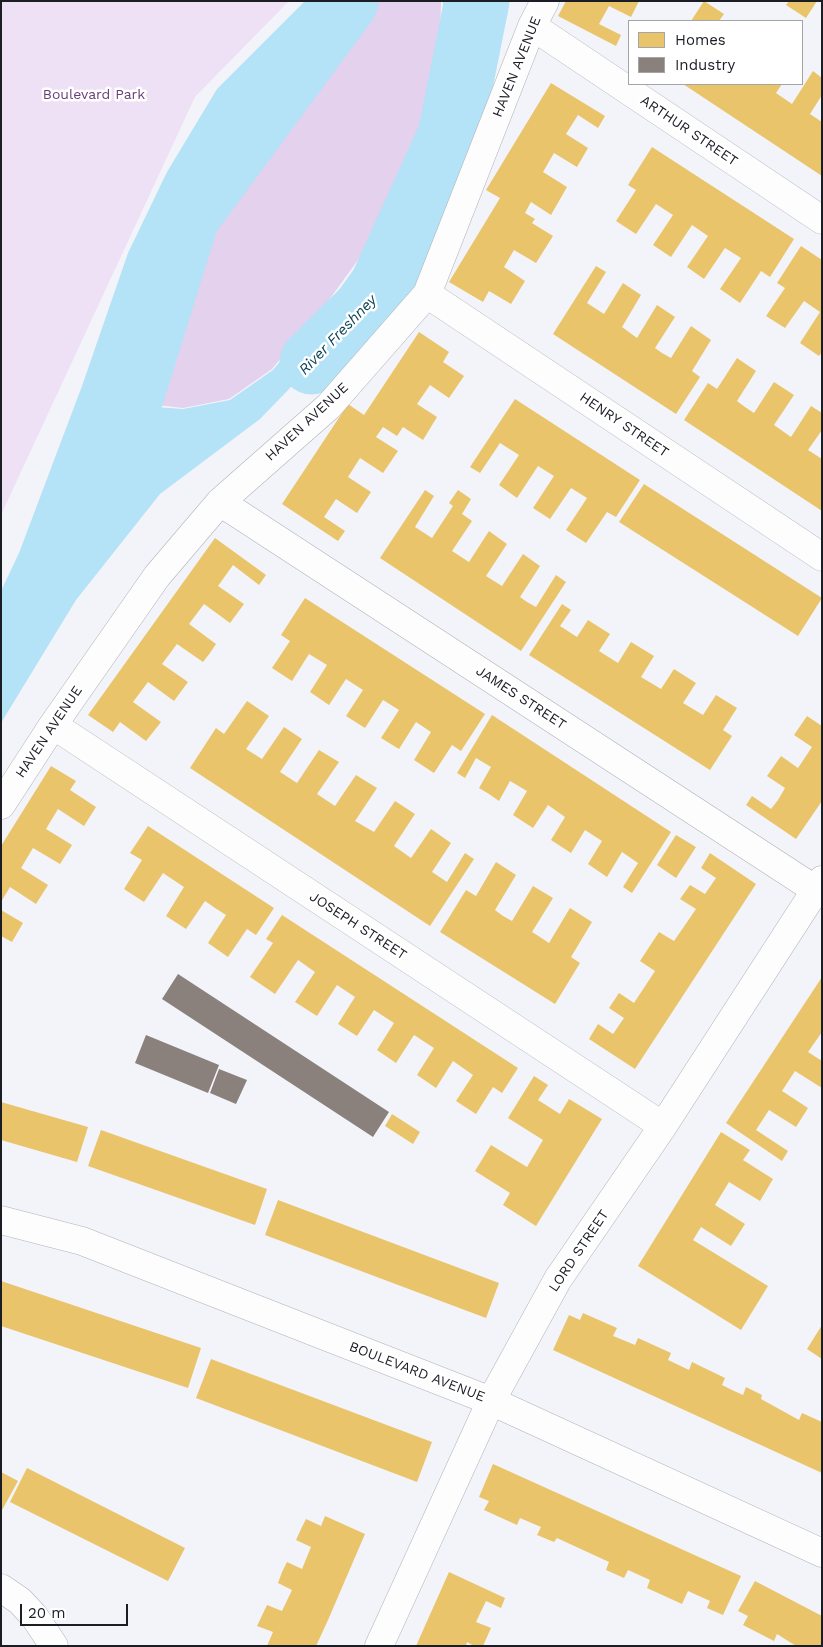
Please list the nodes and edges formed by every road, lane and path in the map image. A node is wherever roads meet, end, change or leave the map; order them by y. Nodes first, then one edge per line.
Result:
1 (545, 1) edge
2 (532, 26) junction
3 (822, 220) edge
4 (427, 294) junction
5 (220, 502) junction
6 (822, 557) edge
7 (53, 725) junction
8 (1, 805) edge
9 (820, 888) edge
10 (663, 1126) junction
11 (1, 1220) edge
12 (491, 1401) junction
13 (822, 1553) edge
14 (1, 1588) edge
15 (54, 1646) edge
16 (379, 1646) edge

1 - 2 street, HAVEN AVENUE
2 - 3 street, ARTHUR STREET
2 - 4 street, HAVEN AVENUE
4 - 5 street, HAVEN AVENUE
4 - 6 street, HENRY STREET
5 - 7 street, HAVEN AVENUE
5 - 9 street, JAMES STREET
7 - 8 street, HAVEN AVENUE
7 - 10 street, JOSEPH STREET
9 - 10 street, LORD STREET
10 - 12 street, LORD STREET
11 - 12 street, BOULEVARD AVENUE
12 - 13 street, BOULEVARD AVENUE
12 - 16 street, LORD STREET
14 - 15 street

